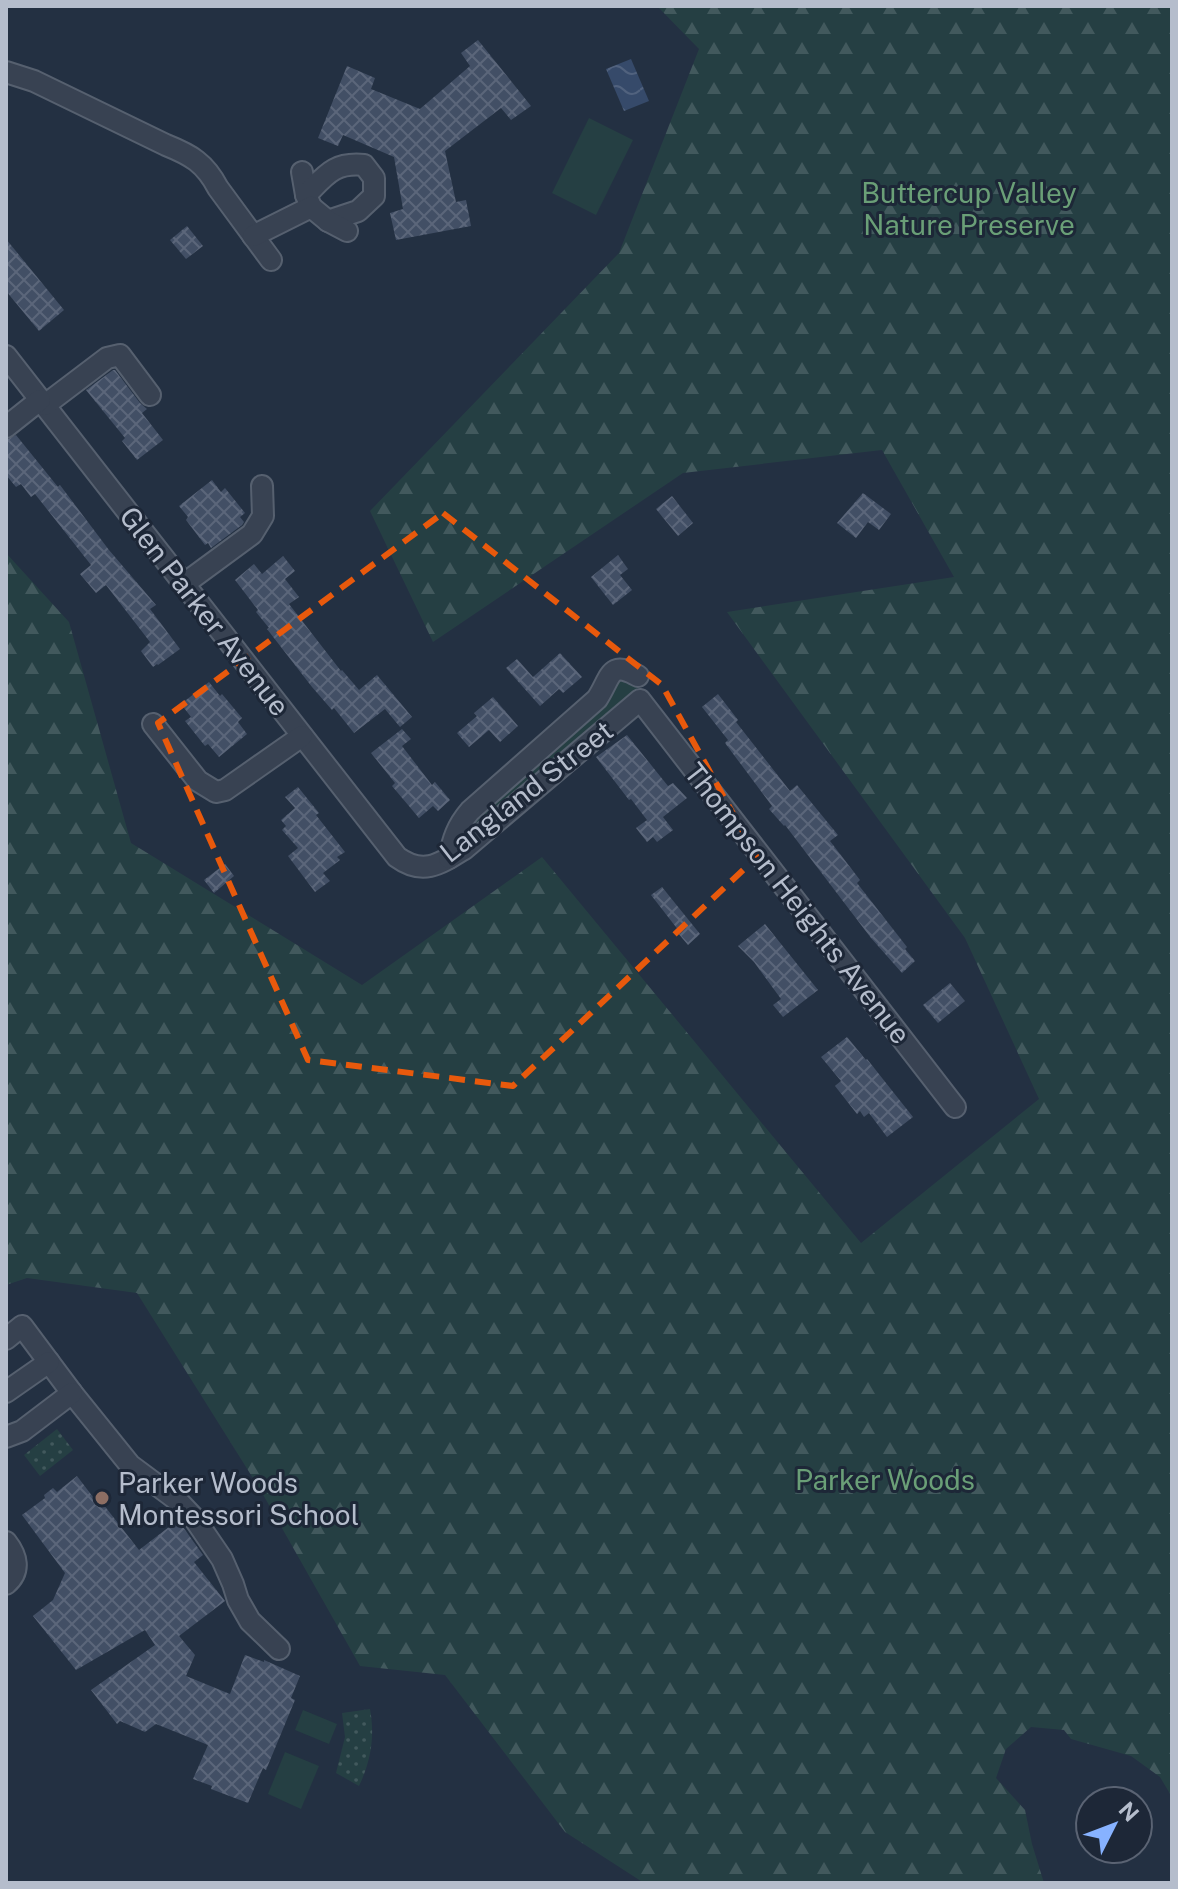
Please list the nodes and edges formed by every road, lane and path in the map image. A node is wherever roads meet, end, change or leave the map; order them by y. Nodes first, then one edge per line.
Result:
1 (6, 72) edge
2 (302, 172) dead end
3 (308, 201) junction
4 (253, 236) junction
5 (271, 260) dead end
6 (6, 356) edge
7 (150, 395) dead end
8 (43, 402) junction
9 (6, 427) edge
10 (262, 486) dead end
11 (184, 584) junction
12 (638, 676) dead end
13 (640, 700) joint
14 (153, 724) dead end
15 (302, 736) junction
16 (449, 858) junction
17 (407, 864) joint
18 (955, 1107) dead end
19 (6, 1339) edge
20 (49, 1362) junction
21 (6, 1392) edge
22 (72, 1393) junction
23 (6, 1437) edge
24 (6, 1542) edge
25 (6, 1584) edge
26 (279, 1649) dead end

1 - 4 street
2 - 3 street
3 - 3 street
3 - 4 street
4 - 5 street
6 - 8 street, Glen Parker Avenue
7 - 8 street
8 - 9 street
8 - 11 street, Glen Parker Avenue
10 - 11 street
11 - 15 street, Glen Parker Avenue
12 - 16 street
13 - 16 street, Langland Street
13 - 18 street, Thompson Heights Avenue
14 - 15 street
15 - 17 street, Glen Parker Avenue
16 - 17 street, Langland Street
19 - 20 street
20 - 21 street
20 - 22 street
22 - 23 street
22 - 26 street
24 - 25 street

